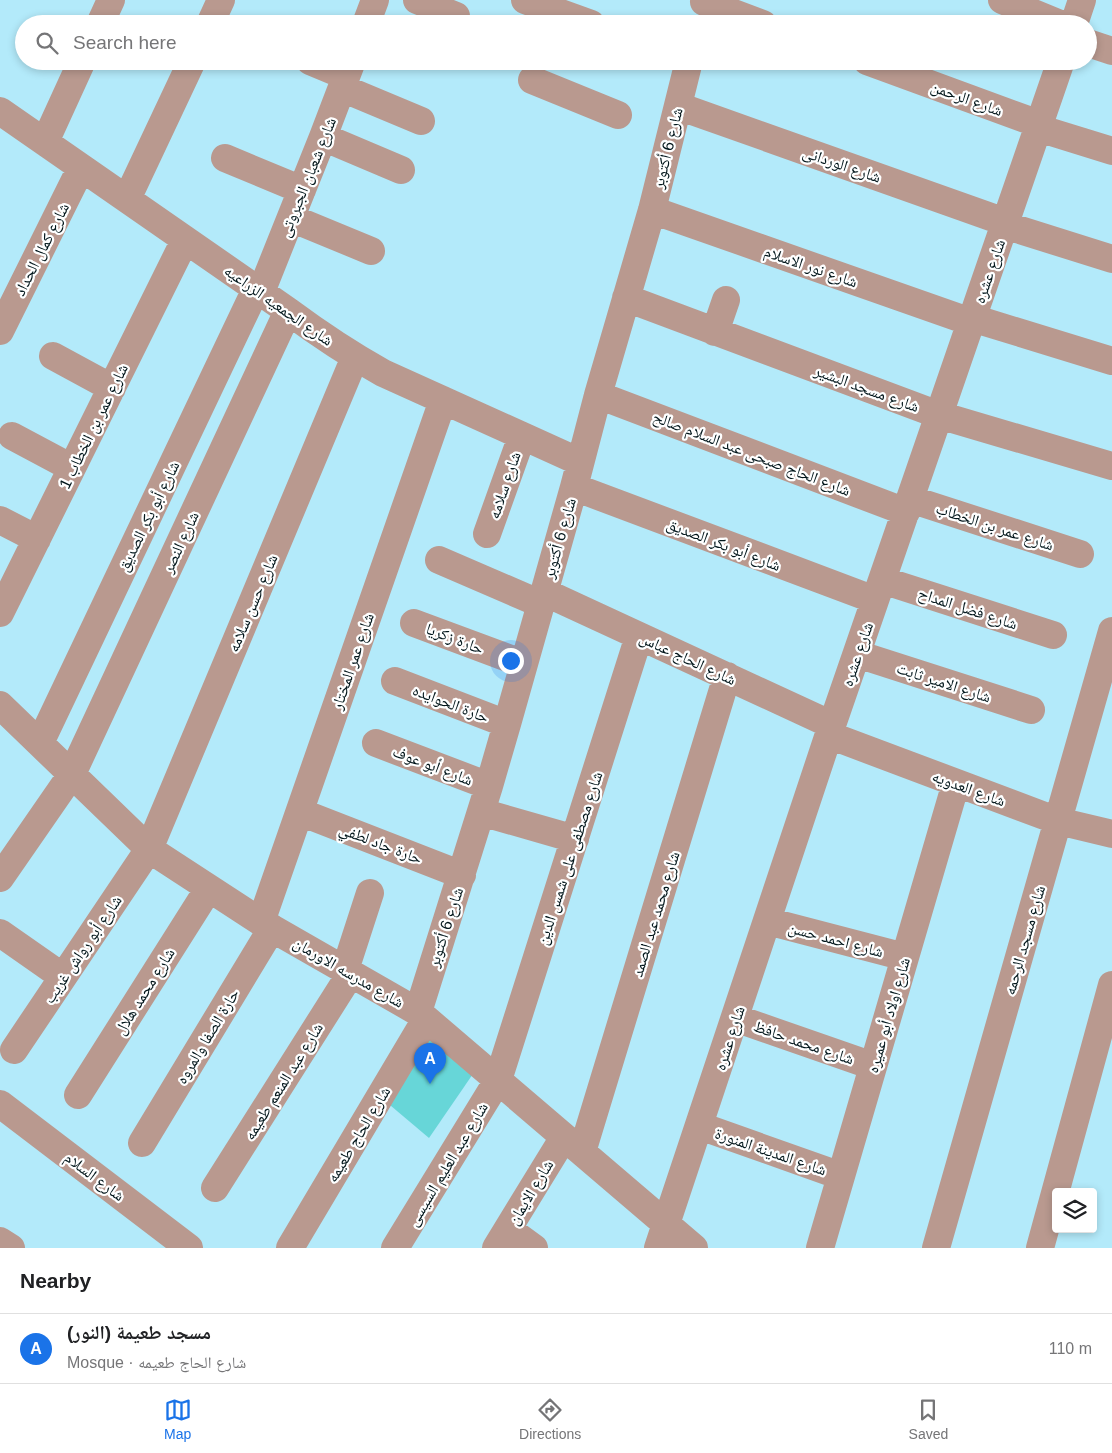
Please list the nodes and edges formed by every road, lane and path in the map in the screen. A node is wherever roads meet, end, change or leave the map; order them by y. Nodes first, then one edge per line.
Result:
1 (111, 0) edge
2 (221, 0) edge
3 (374, 0) edge
4 (418, 0) edge
5 (525, 0) edge
6 (1002, 0) edge
7 (1082, 0) edge
8 (702, 9) edge
9 (555, 12) edge
10 (104, 15) edge
11 (214, 15) edge
12 (369, 15) edge
13 (454, 15) edge
14 (726, 15) edge
15 (1038, 15) edge
16 (1077, 15) edge
17 (1097, 46) edge
18 (1112, 51) edge
19 (78, 70) edge
20 (188, 70) edge
21 (334, 70) edge
22 (687, 70) edge
23 (891, 70) edge
24 (1058, 70) edge
25 (347, 75) edge
26 (533, 77) edge
27 (678, 106) junction
28 (618, 115) dead end
29 (3, 120) edge
30 (421, 121) dead end
31 (1039, 126) junction
32 (323, 137) junction
33 (44, 142) junction
34 (1112, 151) edge
35 (225, 158) dead end
36 (82, 168) junction
37 (401, 170) dead end
38 (302, 190) junction
39 (127, 199) junction
40 (652, 210) junction
41 (291, 218) junction
42 (1005, 223) junction
43 (185, 240) junction
44 (371, 250) dead end
45 (1112, 260) edge
46 (258, 291) junction
47 (626, 298) junction
48 (726, 300) dead end
49 (288, 311) junction
50 (972, 320) junction
51 (0, 331) edge
52 (715, 332) junction
53 (53, 356) dead end
54 (355, 357) junction
55 (1112, 362) edge
56 (112, 388) junction
57 (598, 394) junction
58 (443, 400) junction
59 (939, 415) junction
60 (12, 436) dead end
61 (522, 436) junction
62 (1112, 466) edge
63 (72, 468) junction
64 (577, 474) junction
65 (908, 505) junction
66 (0, 520) edge
67 (487, 534) dead end
68 (37, 538) junction
69 (1080, 554) dead end
70 (439, 560) dead end
71 (879, 590) junction
72 (542, 598) junction
73 (0, 613) edge
74 (414, 623) dead end
75 (1112, 631) edge
76 (1053, 635) dead end
77 (639, 636) junction
78 (857, 654) junction
79 (524, 664) junction
80 (727, 676) junction
81 (394, 681) dead end
82 (0, 704) edge
83 (1031, 710) dead end
84 (507, 724) junction
85 (830, 730) junction
86 (40, 743) junction
87 (376, 743) dead end
88 (72, 774) junction
89 (956, 783) junction
90 (489, 786) junction
91 (300, 812) junction
92 (481, 812) junction
93 (1058, 821) junction
94 (1112, 834) edge
95 (575, 839) junction
96 (149, 849) junction
97 (462, 875) junction
98 (0, 878) edge
99 (209, 888) junction
100 (370, 893) dead end
101 (767, 922) junction
102 (267, 925) junction
103 (0, 932) edge
104 (905, 958) junction
105 (348, 972) junction
106 (63, 977) junction
107 (1112, 985) edge
108 (422, 1015) junction
109 (736, 1018) junction
110 (14, 1050) dead end
111 (873, 1066) junction
112 (498, 1080) junction
113 (78, 1095) dead end
114 (0, 1104) edge
115 (700, 1126) junction
116 (142, 1143) dead end
117 (573, 1144) junction
118 (842, 1176) junction
119 (216, 1188) dead end
120 (663, 1236) edge
121 (502, 1239) edge
122 (0, 1241) edge
123 (11, 1248) edge
124 (189, 1248) edge
125 (290, 1248) edge
126 (395, 1248) edge
127 (534, 1248) edge
128 (694, 1248) edge
129 (820, 1248) edge
130 (936, 1248) edge
131 (1040, 1248) edge

1 - 10 street
2 - 11 street
3 - 12 street
4 - 13 street
5 - 9 street
6 - 15 street
7 - 16 street
8 - 14 street
17 - 18 street
19 - 33 street
20 - 39 street
21 - 25 street
22 - 27 street, شارع 6 أكتوبر
23 - 31 street, شارع الرحمن
24 - 31 street, شارع عشره
25 - 30 street
25 - 32 street, شارع شعبان الجبروتى
26 - 28 street
27 - 40 street, شارع 6 أكتوبر
27 - 42 street, شارع الوردانى
29 - 33 street, شارع الجمعيه الزراعيه
31 - 34 street, شارع الرحمن
31 - 42 street, شارع عشره
32 - 37 street
32 - 38 street, شارع شعبان الجبروتى
33 - 36 street, شارع الجمعيه الزراعيه
35 - 38 street
36 - 39 street, شارع الجمعيه الزراعيه
36 - 51 street, شارع كمال الحداد
38 - 41 street, شارع شعبان الجبروتى
39 - 43 street, شارع الجمعيه الزراعيه
40 - 47 street, شارع 6 أكتوبر
40 - 50 street, شارع نور الاسلام
41 - 44 street
41 - 46 street, شارع شعبان الجبروتى
42 - 45 street, شارع الوردانى
42 - 50 street, شارع عشره
43 - 46 street, شارع الجمعيه الزراعيه
43 - 56 street, شارع عمر بن الخطاب 1
46 - 49 street, شارع الجمعيه الزراعيه
46 - 86 street, شارع أبو بكر الصديق
47 - 52 street, شارع مسجد البشير
47 - 57 street, شارع 6 أكتوبر
48 - 52 street
49 - 54 street, شارع الجمعيه الزراعيه
49 - 88 street, شارع النصر
50 - 55 street, شارع نور الاسلام
50 - 59 street, شارع عشره
52 - 59 street, شارع مسجد البشير
53 - 56 street
54 - 58 street, شارع الجمعيه الزراعيه
54 - 96 street, شارع حسن سلامه
56 - 63 street, شارع عمر بن الخطاب 1
57 - 64 street, شارع 6 أكتوبر
57 - 65 street, شارع الحاج صبحى عبد السلام صالح
58 - 61 street, شارع الجمعيه الزراعيه
58 - 91 street, شارع عمر المختار
59 - 62 street, شارع مسجد البشير
59 - 65 street, شارع عشره
60 - 63 street
61 - 64 street, شارع الجمعيه الزراعيه
61 - 67 street, شارع سلامه
63 - 68 street, شارع عمر بن الخطاب 1
64 - 71 street, شارع أبو بكر الصديق
64 - 72 street, شارع 6 أكتوبر
65 - 69 street, شارع عمر بن الخطاب
65 - 71 street, شارع عشره
66 - 68 street
68 - 73 street, شارع عمر بن الخطاب 1
70 - 72 street, شارع الحاج عباس
71 - 76 street, شارع فضل المداح
71 - 78 street, شارع عشره
72 - 77 street, شارع الحاج عباس
72 - 79 street, شارع 6 أكتوبر
74 - 79 street, حارة زكريا
75 - 93 street, شارع مسجد الرحمه
77 - 80 street, شارع الحاج عباس
77 - 95 street, شارع مصطفى على شمس الدين
78 - 83 street, شارع الامير ثابت
78 - 85 street, شارع عشره
79 - 84 street, شارع 6 أكتوبر
80 - 85 street, شارع الحاج عباس
80 - 117 street, شارع محمد عبد الصمد
81 - 84 street, حارة الحوايده
82 - 86 street, شارع مدرسه الاورمان
84 - 90 street, شارع 6 أكتوبر
85 - 89 street, شارع العدويه
85 - 101 street, شارع عشره
86 - 88 street, شارع مدرسه الاورمان
87 - 90 street, شارع أبو عوف
88 - 96 street, شارع مدرسه الاورمان
88 - 98 street, شارع النصر
89 - 93 street, شارع العدويه
89 - 104 street, شارع اولاد أبو عميره
90 - 92 street, شارع 6 أكتوبر
91 - 97 street, حارة جاد لطفي
91 - 102 street, شارع عمر المختار
92 - 95 street
92 - 97 street, شارع 6 أكتوبر
93 - 94 street, شارع العدويه
93 - 130 street, شارع مسجد الرحمه
95 - 112 street, شارع مصطفى على شمس الدين
96 - 99 street, شارع مدرسه الاورمان
96 - 106 street, شارع أبو رواش غريب
97 - 108 street, شارع 6 أكتوبر
99 - 102 street, شارع مدرسه الاورمان
99 - 113 street, شارع محمد هلال
100 - 105 street, شارع عبد المنعم طعيمه
101 - 104 street, شارع احمد حسن
101 - 109 street, شارع عشره
102 - 105 street, شارع مدرسه الاورمان
102 - 116 street, حارة الصفا والمروه
103 - 106 street
104 - 111 street, شارع اولاد أبو عميره
105 - 108 street, شارع مدرسه الاورمان
105 - 119 street, شارع عبد المنعم طعيمه
106 - 110 street, شارع أبو رواش غريب
107 - 131 street
108 - 112 street, شارع مدرسه الاورمان
108 - 125 street, شارع الحاج طعيمه
109 - 111 street, شارع محمد حافظ
109 - 115 street, شارع عشره
111 - 118 street, شارع اولاد أبو عميره
112 - 117 street, شارع مدرسه الاورمان
112 - 126 street, شارع عبد العليم السيسى
114 - 124 street, شارع السلام
115 - 118 street, شارع المدينة المنورة
115 - 120 street, شارع عشره
117 - 120 street, شارع مدرسه الاورمان
117 - 121 street, شارع الايمان
118 - 129 street, شارع اولاد أبو عميره
120 - 128 street, شارع مدرسه الاورمان
121 - 127 street
122 - 123 street

